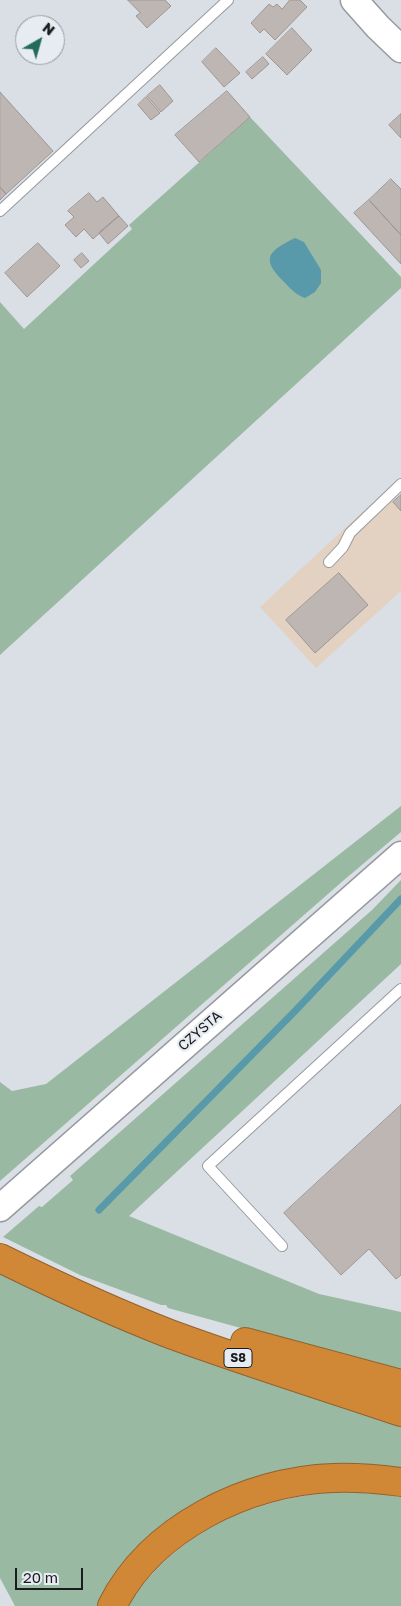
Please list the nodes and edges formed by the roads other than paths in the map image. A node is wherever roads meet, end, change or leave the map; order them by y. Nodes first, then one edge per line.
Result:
1 (228, 0) edge
2 (354, 0) edge
3 (401, 49) edge
4 (0, 211) edge
5 (401, 484) edge
6 (329, 562) dead end
7 (401, 855) edge
8 (401, 989) edge
9 (0, 1208) edge
10 (282, 1246) dead end
11 (0, 1258) edge
12 (78, 1294) junction
13 (401, 1384) edge
14 (401, 1412) edge
15 (401, 1482) edge
16 (112, 1606) edge

1 - 4 lane
2 - 3 street
5 - 6 lane
7 - 9 street, CZYSTA
8 - 10 lane
11 - 12 highway, S8
12 - 13 highway
12 - 14 highway, S8
15 - 16 highway

